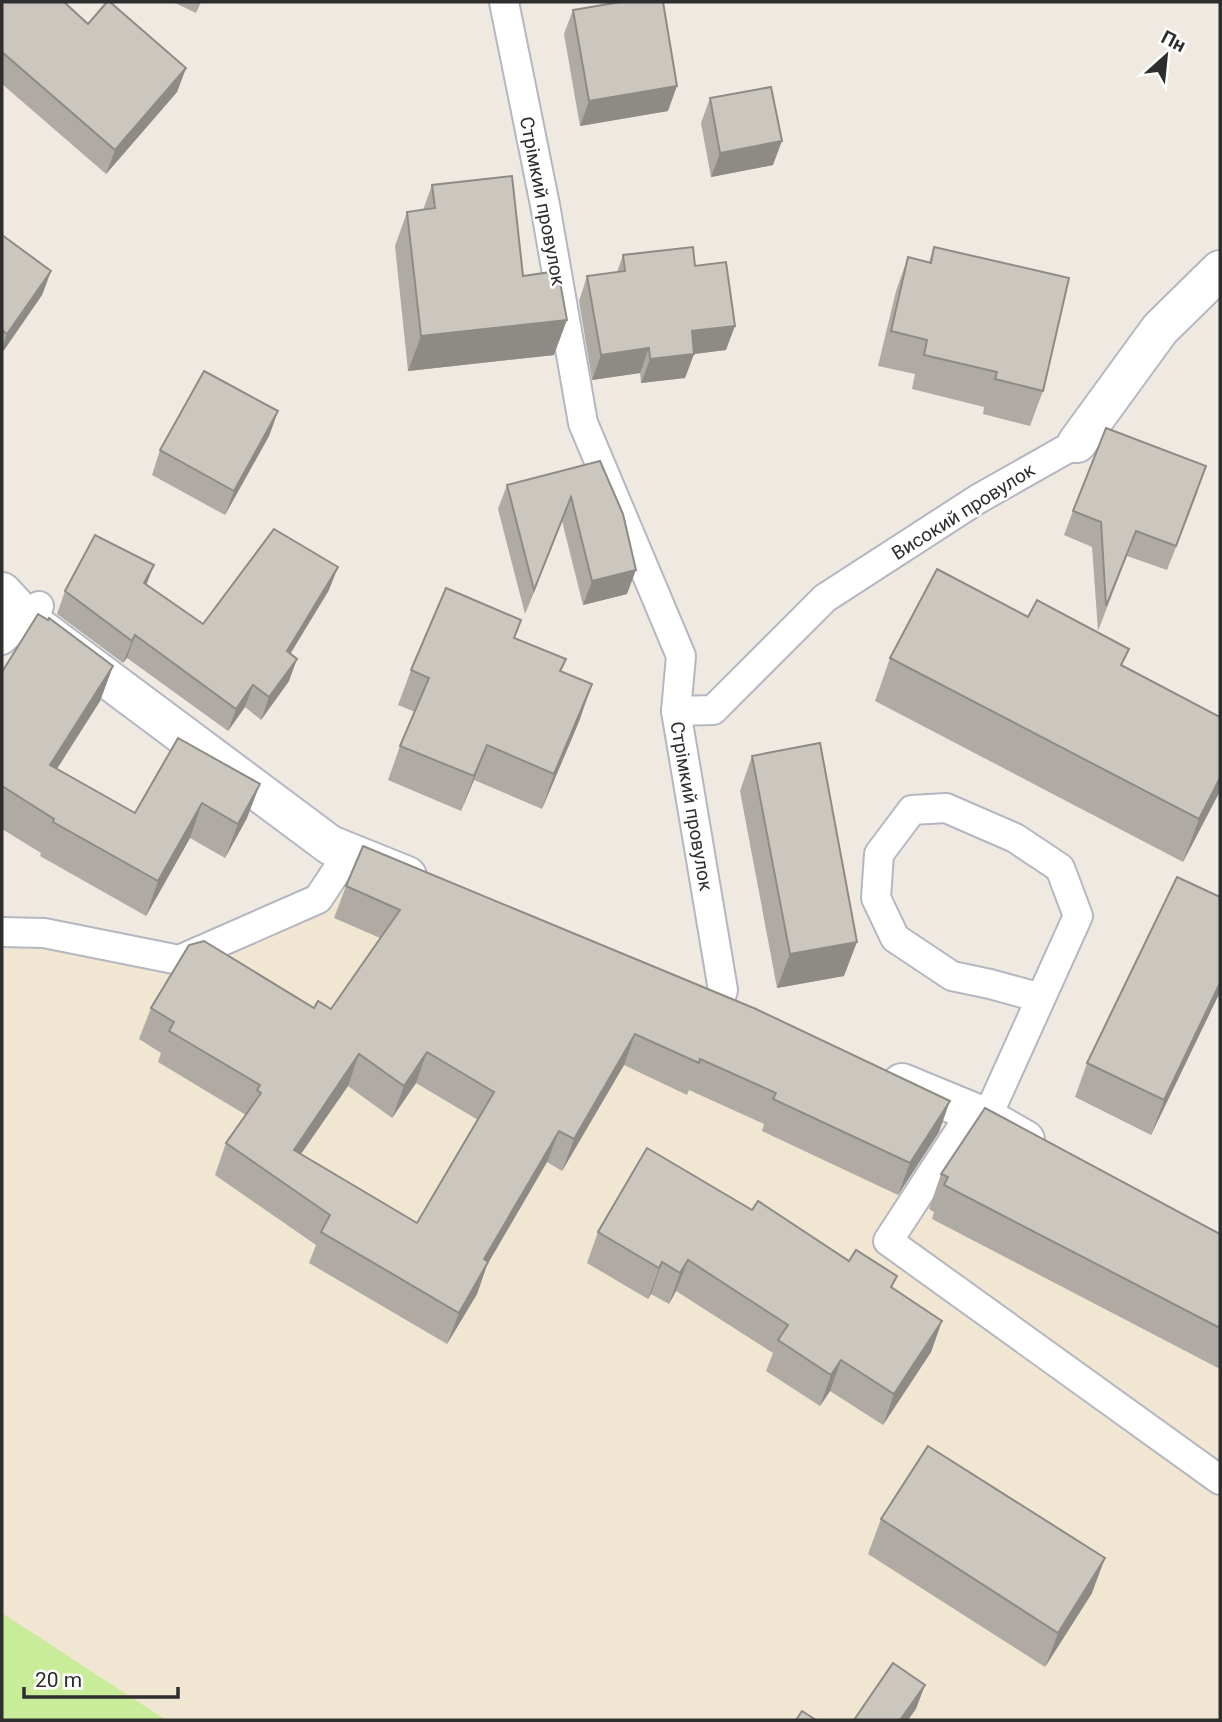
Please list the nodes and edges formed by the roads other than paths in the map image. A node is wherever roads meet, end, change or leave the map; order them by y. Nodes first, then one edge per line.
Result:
1 (504, 2) edge
2 (1220, 270) edge
3 (1077, 443) joint
4 (17, 614) edge
5 (676, 711) junction
6 (349, 852) junction
7 (438, 889) edge
8 (2, 932) edge
9 (1041, 998) junction
10 (718, 1006) edge
11 (870, 1069) edge
12 (979, 1115) junction
13 (1056, 1156) edge
14 (1220, 1480) edge

1 - 5 lane, Стрімкий провулок
2 - 3 street, Високий провулок
3 - 5 lane, Високий провулок
4 - 6 street
5 - 10 lane, Стрімкий провулок
6 - 7 street
6 - 8 lane
9 - 9 lane
9 - 12 lane
11 - 12 street
12 - 13 street
12 - 14 lane

